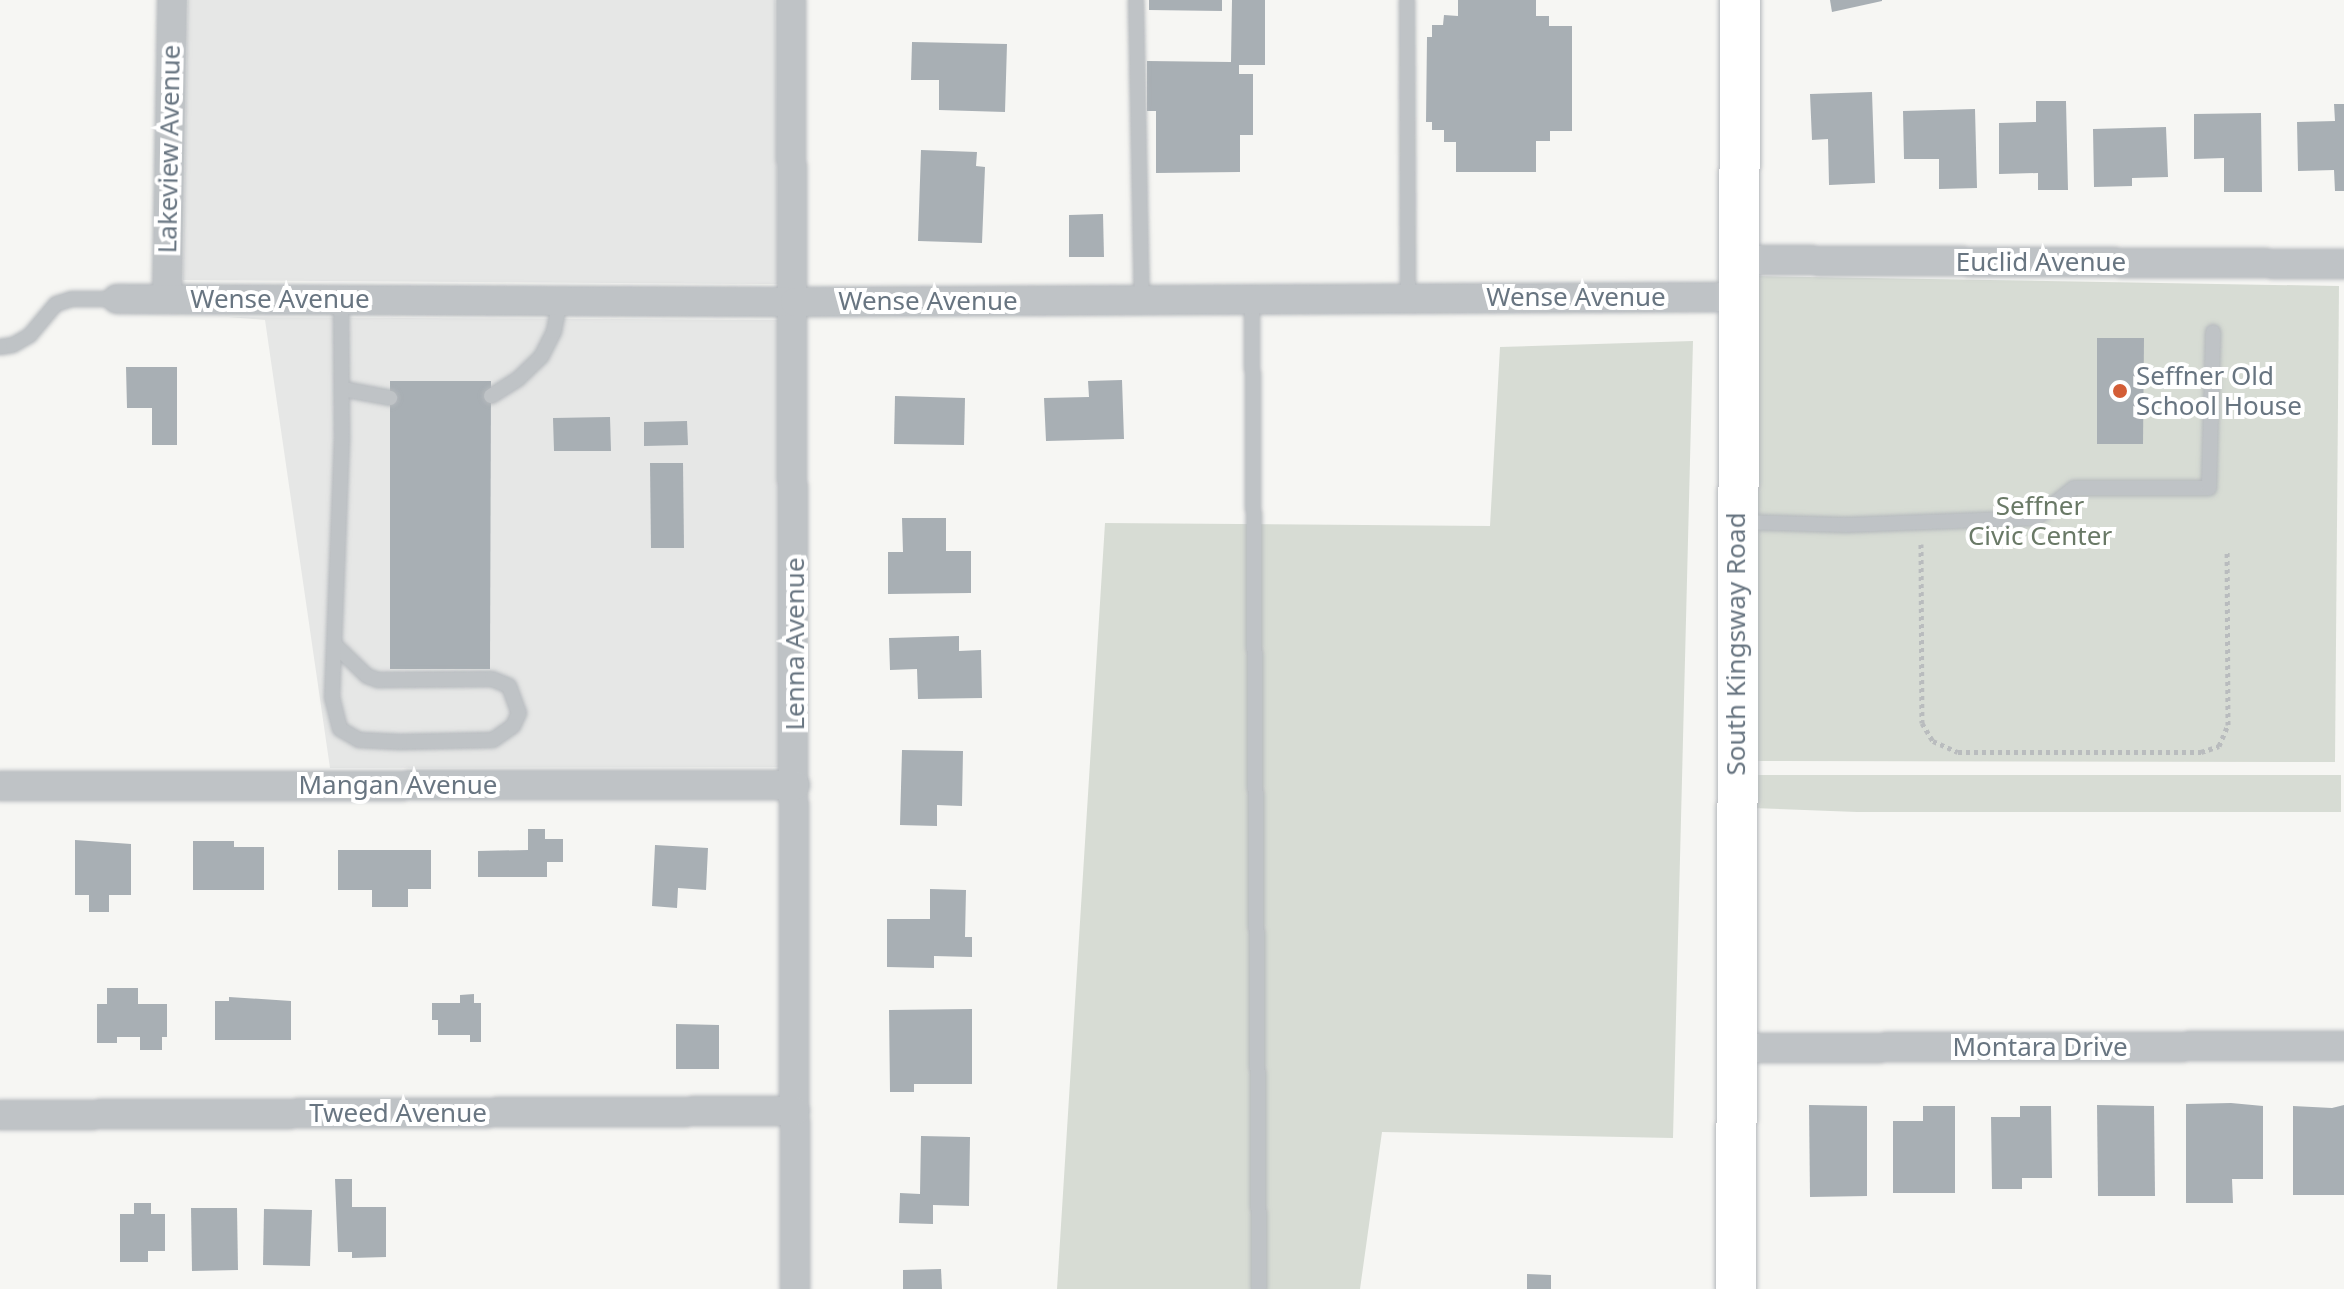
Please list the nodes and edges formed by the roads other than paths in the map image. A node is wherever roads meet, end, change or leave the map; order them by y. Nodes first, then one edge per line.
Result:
1 (172, 0) edge
2 (791, 0) edge
3 (1136, 0) edge
4 (1407, 0) edge
5 (1740, 0) edge
6 (2344, 264) edge
7 (1739, 278) junction
8 (167, 298) junction
9 (1408, 298) junction
10 (117, 299) joint
11 (341, 299) junction
12 (1252, 299) junction
13 (1142, 300) junction
14 (560, 301) junction
15 (795, 302) junction
16 (2213, 332) dead end
17 (0, 347) edge
18 (343, 389) junction
19 (491, 396) dead end
20 (390, 398) dead end
21 (1736, 522) junction
22 (335, 645) junction
23 (795, 785) junction
24 (0, 786) edge
25 (2344, 1046) edge
26 (1736, 1048) junction
27 (795, 1111) junction
28 (0, 1115) edge
29 (795, 1289) edge
30 (1259, 1289) edge
31 (1736, 1289) edge

1 - 8 street, Lakeview Avenue
2 - 15 street, Lenna Avenue
3 - 13 lane
4 - 9 lane
5 - 7 street, South Kingsway Road
6 - 7 street, Euclid Avenue
7 - 9 street, Wense Avenue
7 - 21 street, South Kingsway Road
8 - 10 street, Wense Avenue
8 - 11 street, Wense Avenue
9 - 12 street, Wense Avenue
10 - 17 lane
11 - 14 street, Wense Avenue
11 - 18 lane
12 - 13 street, Wense Avenue
12 - 30 lane
13 - 15 street, Wense Avenue
14 - 15 street, Wense Avenue
14 - 19 lane
15 - 23 street, Lenna Avenue
16 - 21 lane
18 - 20 lane
18 - 22 lane
21 - 26 street, South Kingsway Road
22 - 22 lane
23 - 24 street, Mangan Avenue
23 - 27 street, Lenna Avenue
25 - 26 street, Montara Drive
26 - 31 street, South Kingsway Road
27 - 28 street, Tweed Avenue
27 - 29 street, Lenna Avenue

